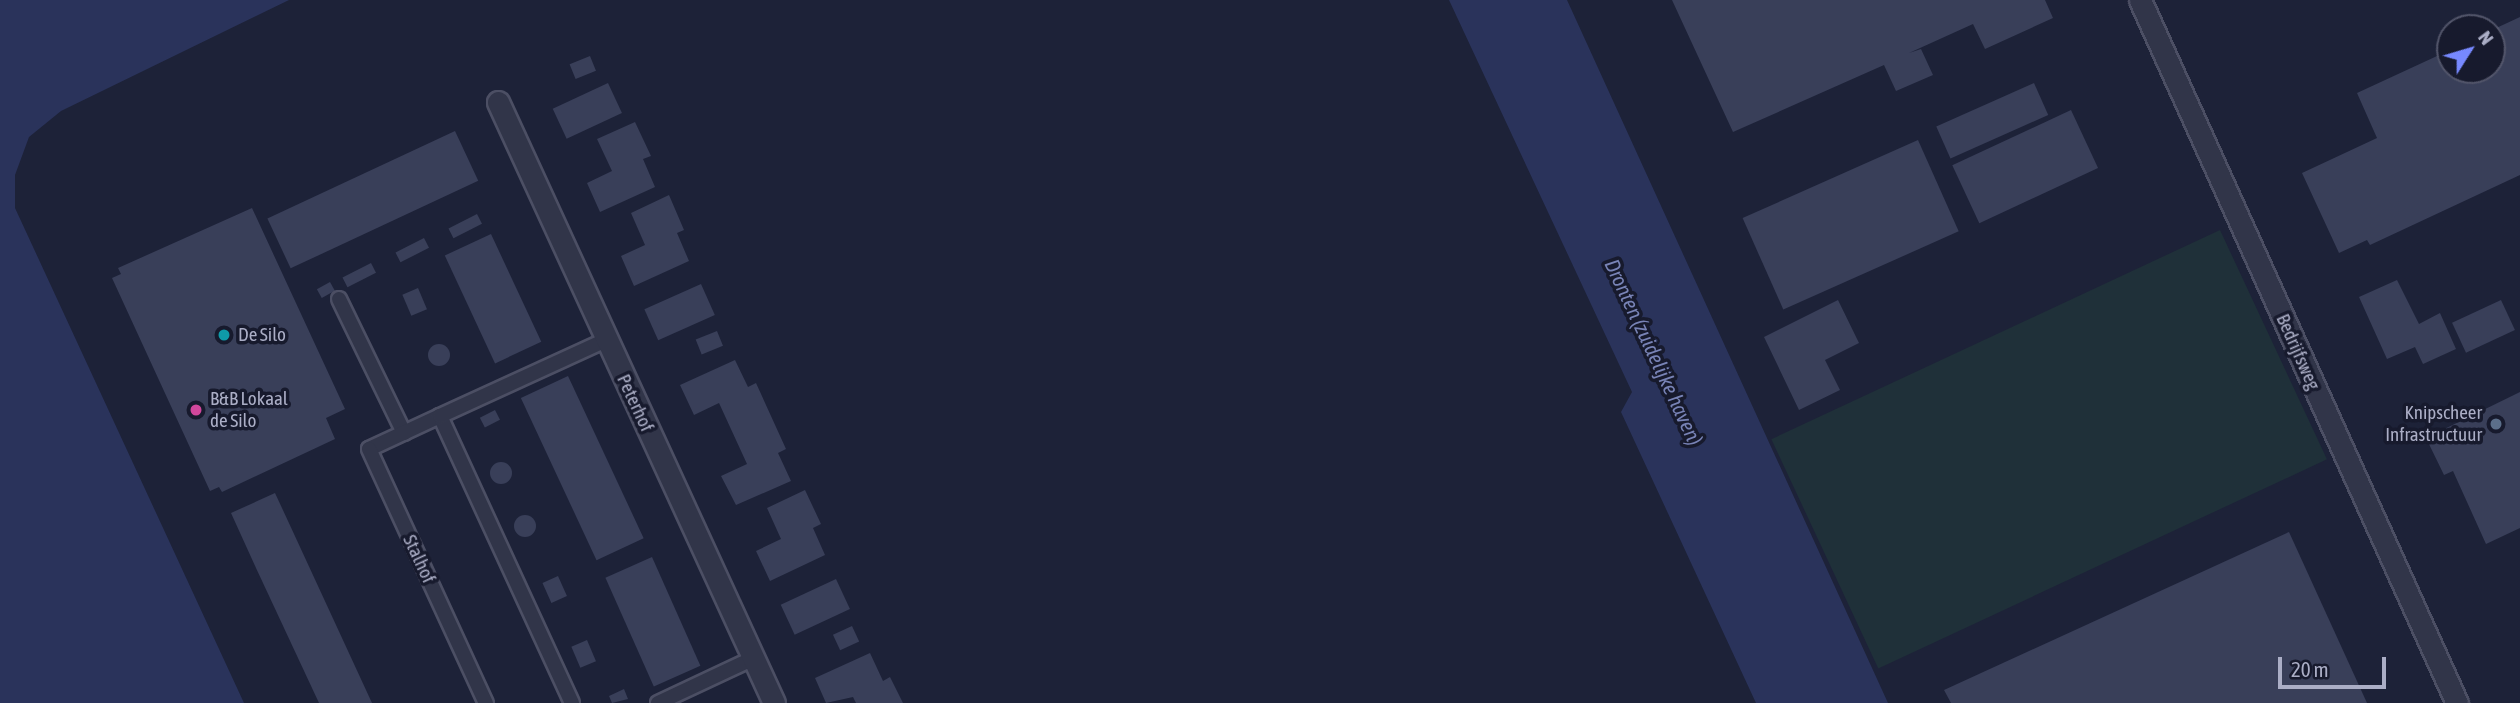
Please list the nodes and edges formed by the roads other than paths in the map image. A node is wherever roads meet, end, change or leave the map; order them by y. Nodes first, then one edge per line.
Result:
1 (2140, 0) edge
2 (498, 102) dead end
3 (339, 299) dead end
4 (606, 340) junction
5 (440, 416) junction
6 (404, 433) junction
7 (754, 658) junction
8 (486, 703) edge
9 (572, 703) edge
10 (658, 703) edge
11 (774, 703) edge
12 (2457, 703) edge

1 - 12 street, Bedrijfsweg
2 - 4 street, Peterhof
3 - 6 lane
4 - 5 lane, Stalhof
4 - 7 street, Peterhof
5 - 6 lane, Stalhof
5 - 9 lane
6 - 8 lane, Stalhof
7 - 10 lane
7 - 11 street, Peterhof

